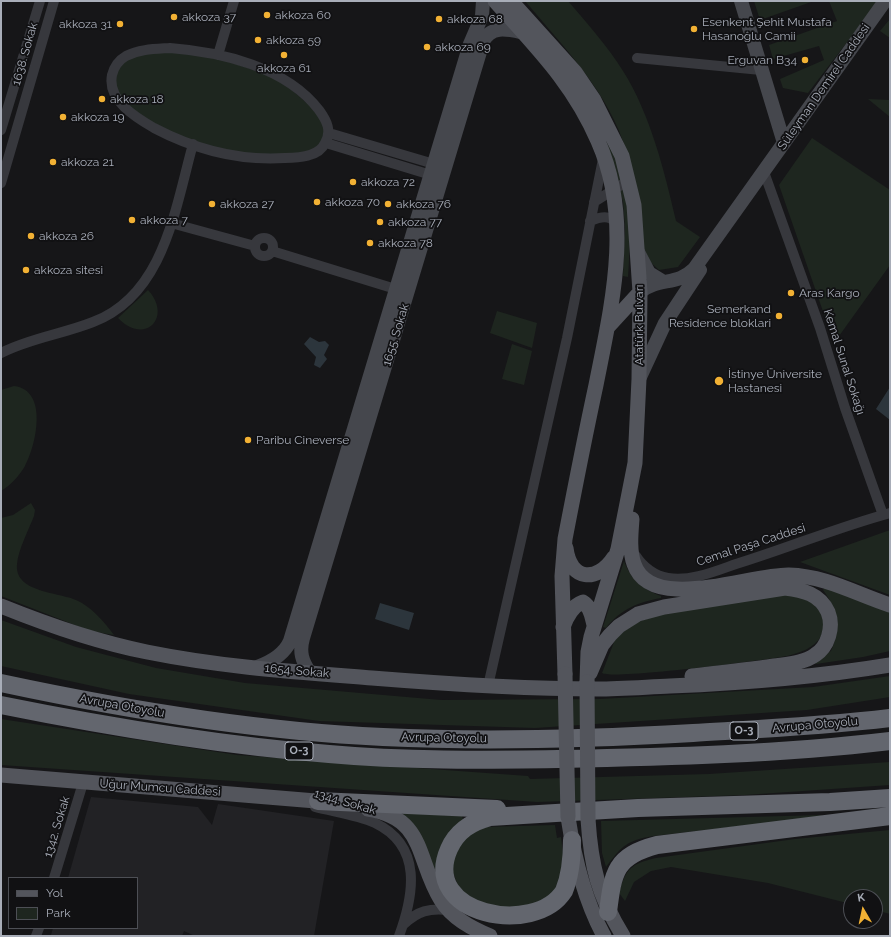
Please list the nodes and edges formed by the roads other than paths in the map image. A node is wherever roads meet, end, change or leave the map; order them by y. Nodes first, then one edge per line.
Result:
1 (40, 1) edge
2 (54, 1) edge
3 (234, 1) edge
4 (483, 1) edge
5 (741, 1) edge
6 (885, 1) edge
7 (506, 5) edge
8 (482, 16) junction
9 (525, 33) junction
10 (218, 55) junction
11 (637, 58) dead end
12 (761, 70) junction
13 (1, 130) edge
14 (329, 133) junction
15 (326, 143) junction
16 (784, 143) junction
17 (194, 144) junction
18 (603, 153) junction
19 (438, 171) junction
20 (764, 172) junction
21 (629, 180) junction
22 (1, 184) edge
23 (613, 190) junction
24 (594, 202) junction
25 (590, 221) junction
26 (171, 222) junction
27 (617, 224) junction
28 (254, 246) junction
29 (272, 251) junction
30 (638, 251) junction
31 (662, 281) junction
32 (402, 291) junction
33 (640, 292) junction
34 (607, 328) junction
35 (1, 353) edge
36 (639, 379) junction
37 (887, 514) edge
38 (565, 539) junction
39 (625, 547) junction
40 (890, 605) edge
41 (1, 606) edge
42 (594, 625) junction
43 (562, 629) junction
44 (890, 665) edge
45 (257, 667) junction
46 (310, 673) junction
47 (587, 682) junction
48 (1, 683) edge
49 (488, 686) junction
50 (600, 689) junction
51 (1, 705) edge
52 (890, 718) edge
53 (890, 741) edge
54 (785, 752) junction
55 (890, 753) edge
56 (1, 776) edge
57 (84, 783) junction
58 (890, 798) edge
59 (288, 799) junction
60 (318, 801) junction
61 (559, 815) junction
62 (890, 816) edge
63 (572, 840) junction
64 (54, 877) edge
65 (448, 910) junction
66 (608, 912) junction
67 (404, 924) junction
68 (399, 936) edge
69 (490, 936) edge
70 (604, 936) edge
71 (623, 936) edge

1 - 13 street, 1638. Sokak
2 - 22 street, 1638. Sokak
3 - 10 street
4 - 8 street, 1655. Sokak
5 - 12 street
6 - 16 street, Süleyman Demirel Caddesi
7 - 8 street
7 - 9 main road, Atatürk Bulvarı
7 - 21 main road, Atatürk Bulvarı
8 - 19 street, 1655. Sokak
9 - 18 main road, Atatürk Bulvarı
9 - 19 street, 1655. Sokak
10 - 14 street
10 - 17 street
11 - 12 street
12 - 16 street
14 - 15 street
14 - 19 street
15 - 17 street
15 - 19 street
16 - 20 street, Süleyman Demirel Caddesi
17 - 26 street
18 - 23 main road, Atatürk Bulvarı
18 - 24 street
19 - 32 street, 1655. Sokak
20 - 31 street, Süleyman Demirel Caddesi
20 - 36 street, Süleyman Demirel Caddesi
20 - 37 street, Kemal Sunal Sokağı
21 - 23 street
21 - 30 main road, Atatürk Bulvarı
23 - 24 street
23 - 27 main road, Atatürk Bulvarı
24 - 25 street
25 - 27 street
25 - 49 street
26 - 28 street
26 - 35 street
27 - 34 main road, Atatürk Bulvarı
28 - 29 street
28 - 29 street
29 - 32 street
30 - 31 street
30 - 33 main road, Atatürk Bulvarı
31 - 33 street, Süleyman Demirel Caddesi
32 - 45 street, 1655. Sokak
32 - 46 street, 1655. Sokak
33 - 34 main road
33 - 36 main road, Atatürk Bulvarı
34 - 38 main road, Atatürk Bulvarı
36 - 39 main road, Atatürk Bulvarı
37 - 39 street, Cemal Paşa Caddesi
38 - 39 main road
38 - 43 main road, Atatürk Bulvarı
39 - 40 main road
39 - 42 main road, Atatürk Bulvarı
41 - 45 main road, 1654. Sokak
42 - 43 main road
42 - 47 main road, Atatürk Bulvarı
43 - 61 main road, Atatürk Bulvarı, bridge
44 - 50 main road
45 - 46 main road, 1654. Sokak
46 - 49 main road, 1654. Sokak
47 - 50 main road
47 - 66 main road, Atatürk Bulvarı, bridge
48 - 52 highway, Avrupa Otoyolu / O-3
49 - 50 main road, 1654. Sokak
51 - 54 highway, Avrupa Otoyolu / O-3
53 - 54 highway, Avrupa Otoyolu / O-3
54 - 55 highway
56 - 57 main road, Uğur Mumcu Caddesi
57 - 59 main road, Uğur Mumcu Caddesi
57 - 64 street, 1342. Sokak
58 - 61 highway
59 - 60 main road, Uğur Mumcu Caddesi
59 - 67 street, 1344. Sokak
60 - 61 highway
60 - 65 main road, Uğur Mumcu Caddesi
61 - 63 main road
61 - 63 highway
62 - 66 highway
63 - 70 main road
65 - 67 street, 1344. Sokak
65 - 69 main road, Uğur Mumcu Caddesi
66 - 71 main road, Atatürk Bulvarı
67 - 68 street, 1344. Sokak

